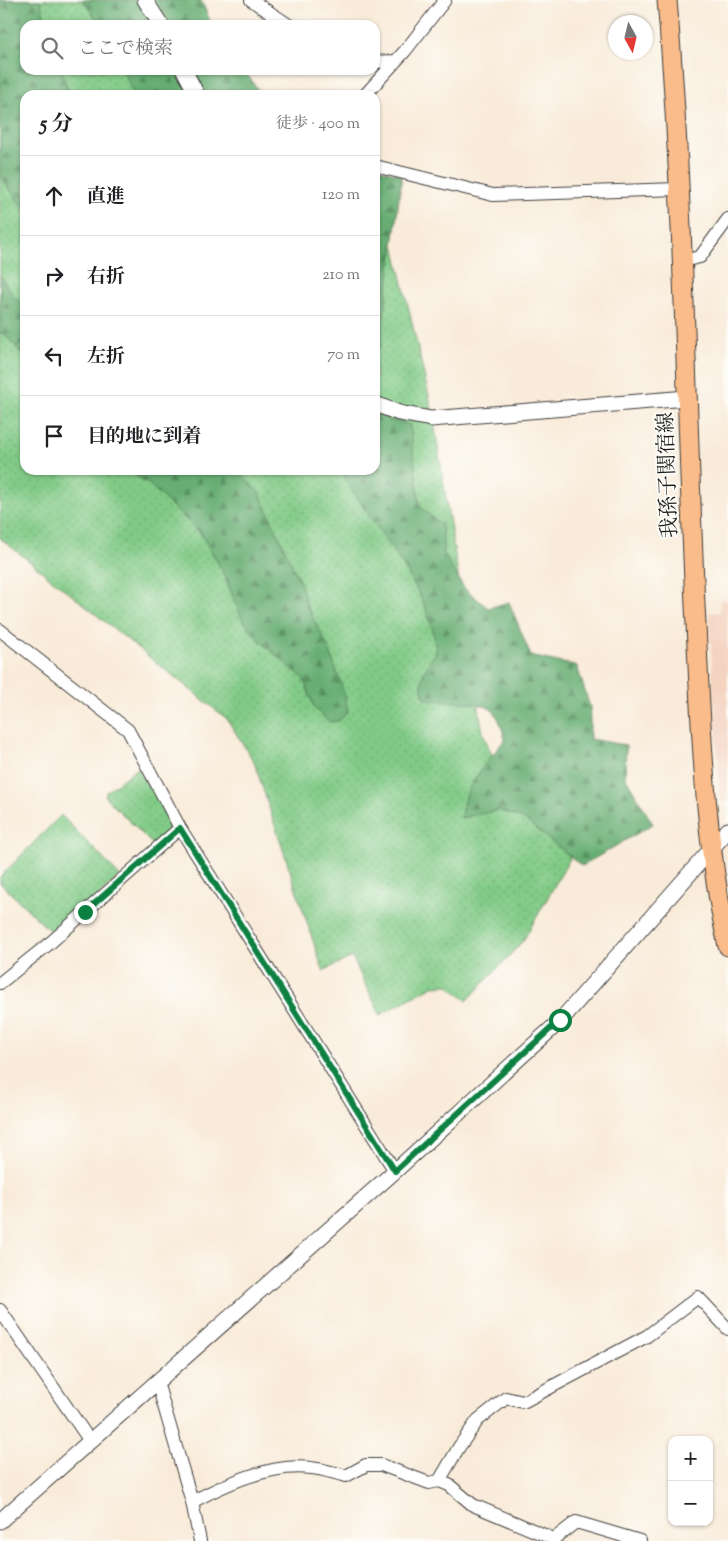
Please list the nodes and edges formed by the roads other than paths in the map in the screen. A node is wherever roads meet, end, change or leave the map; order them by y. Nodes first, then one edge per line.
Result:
1 (145, 0) edge
2 (251, 0) edge
3 (445, 0) edge
4 (667, 0) edge
5 (158, 20) edge
6 (281, 20) edge
7 (394, 61) junction
8 (380, 62) edge
9 (187, 75) edge
10 (194, 90) edge
11 (369, 90) edge
12 (380, 167) edge
13 (679, 189) junction
14 (728, 219) edge
15 (683, 261) junction
16 (687, 398) junction
17 (380, 406) edge
18 (0, 630) edge
19 (180, 828) junction
20 (728, 830) edge
21 (711, 849) junction
22 (728, 946) edge
23 (0, 983) edge
24 (395, 1171) junction
25 (0, 1310) edge
26 (728, 1329) edge
27 (157, 1382) junction
28 (90, 1441) junction
29 (439, 1481) junction
30 (192, 1502) junction
31 (0, 1521) edge
32 (200, 1541) edge
33 (640, 1541) edge

1 - 5 street
2 - 6 street
3 - 7 street
4 - 13 main road, 我孫子関宿線
7 - 8 street
7 - 11 street
9 - 10 street
12 - 13 street
13 - 15 main road, 我孫子関宿線
14 - 15 street
15 - 16 main road, 我孫子関宿線
16 - 17 street
16 - 21 main road, 我孫子関宿線
18 - 19 street
19 - 23 street
19 - 24 street
20 - 21 street
21 - 22 main road, 我孫子関宿線
21 - 24 street
24 - 27 street
25 - 28 street
26 - 29 street
27 - 28 street
27 - 30 street
28 - 31 street
29 - 30 street
29 - 33 street
30 - 32 street

